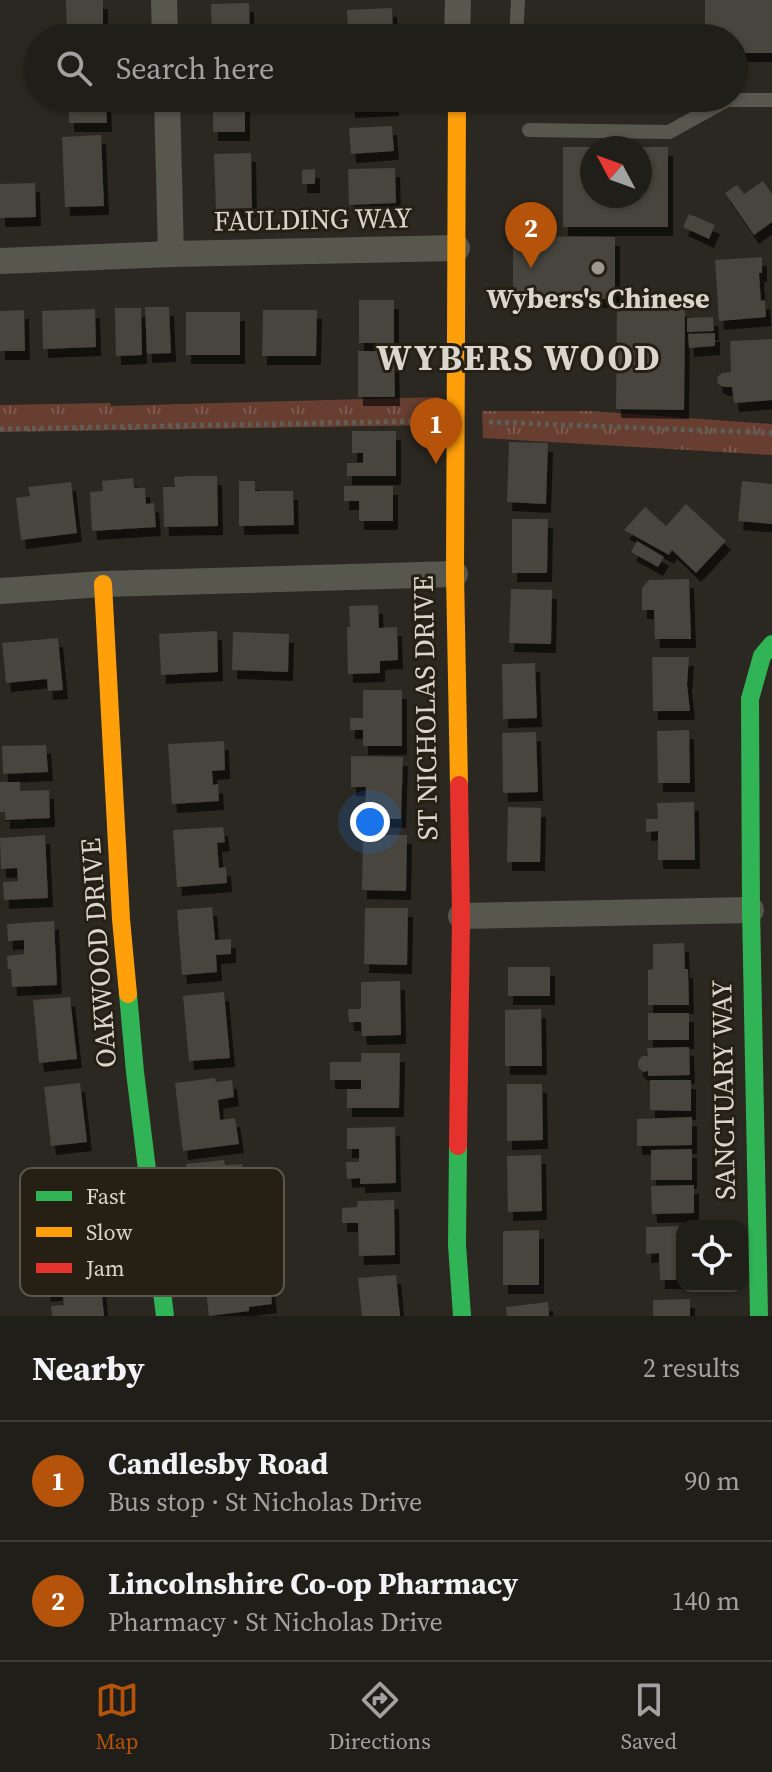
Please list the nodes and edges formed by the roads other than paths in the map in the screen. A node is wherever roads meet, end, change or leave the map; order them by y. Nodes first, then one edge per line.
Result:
1 (164, 0) edge
2 (458, 0) edge
3 (518, 0) edge
4 (165, 24) edge
5 (457, 24) edge
6 (517, 24) edge
7 (748, 100) edge
8 (772, 100) edge
9 (167, 112) edge
10 (457, 112) edge
11 (705, 112) edge
12 (529, 130) dead end
13 (457, 248) junction
14 (171, 254) junction
15 (0, 261) edge
16 (455, 574) junction
17 (103, 584) junction
18 (0, 591) edge
19 (772, 644) edge
20 (751, 910) junction
21 (461, 916) junction
22 (147, 1168) edge
23 (764, 1199) edge
24 (163, 1296) edge
25 (165, 1316) edge
26 (462, 1316) edge
27 (759, 1316) edge

1 - 4 street
2 - 5 street
3 - 6 lane
7 - 8 lane
9 - 14 street
10 - 13 street, ST NICHOLAS DRIVE
11 - 12 lane
13 - 14 street, FAULDING WAY
13 - 16 street, ST NICHOLAS DRIVE
14 - 15 street, FAULDING WAY
16 - 17 street
16 - 21 street, ST NICHOLAS DRIVE
17 - 18 street
17 - 22 street, OAKWOOD DRIVE
19 - 20 street, SANCTUARY WAY
20 - 21 street
20 - 23 street, SANCTUARY WAY
21 - 26 street, ST NICHOLAS DRIVE
23 - 27 street, SANCTUARY WAY
24 - 25 street, OAKWOOD DRIVE

